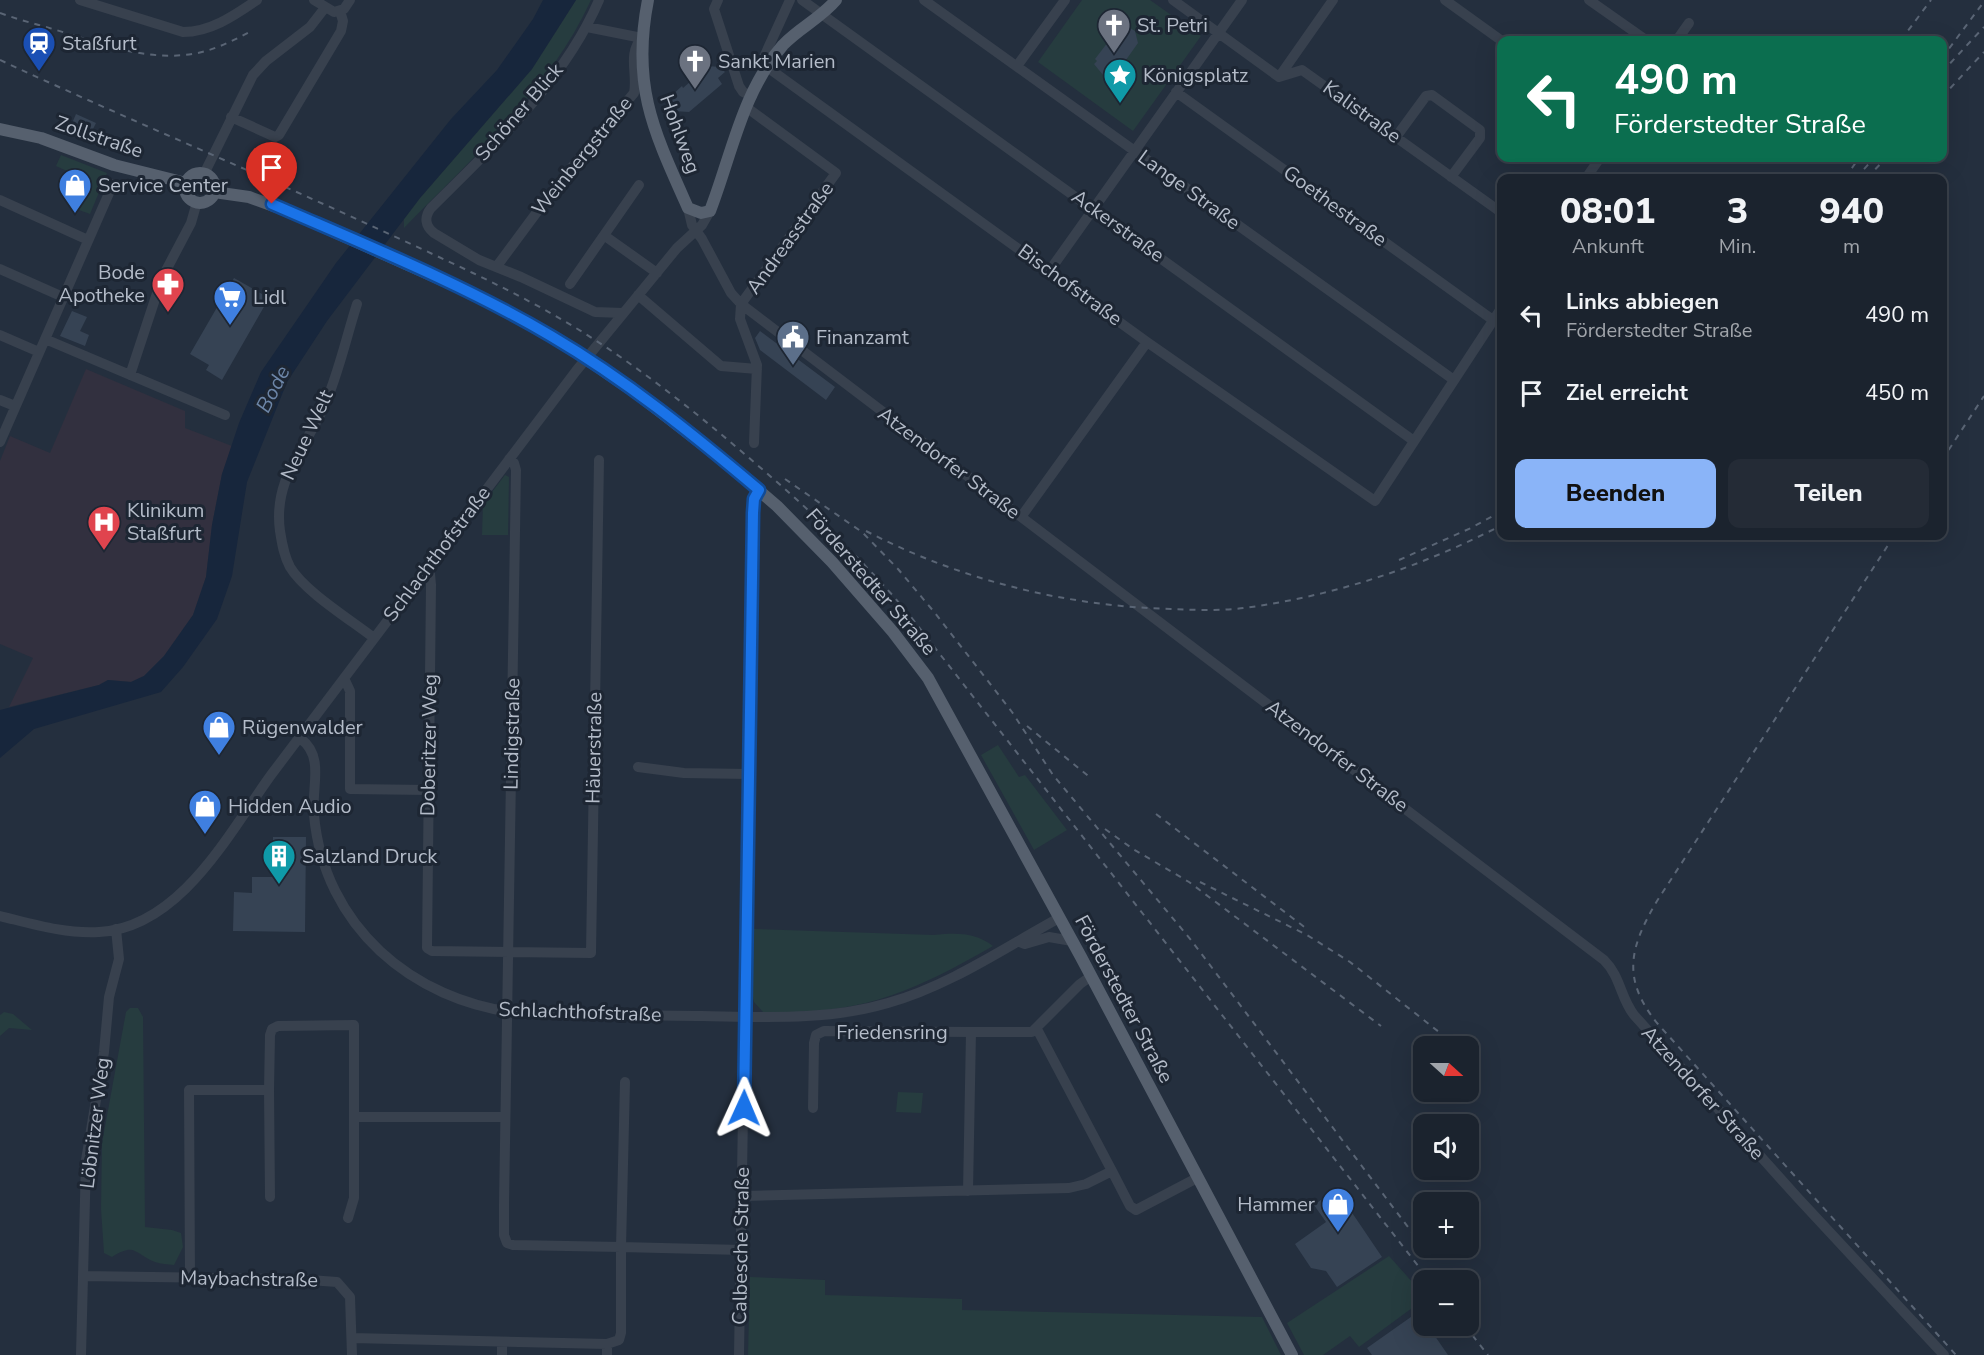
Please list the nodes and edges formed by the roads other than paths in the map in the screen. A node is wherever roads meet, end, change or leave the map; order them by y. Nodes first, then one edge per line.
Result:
1 (80, 0) edge
2 (257, 0) edge
3 (314, 0) edge
4 (350, 0) edge
5 (599, 0) edge
6 (648, 0) edge
7 (718, 0) edge
8 (790, 0) edge
9 (802, 0) edge
10 (836, 0) edge
11 (924, 0) edge
12 (1049, 0) edge
13 (1173, 0) edge
14 (1242, 0) edge
15 (1333, 0) edge
16 (1445, 0) edge
17 (1588, 0) edge
18 (1062, 4) edge
19 (324, 9) junction
20 (340, 11) junction
21 (821, 14) junction
22 (1689, 23) dead end
23 (587, 27) junction
24 (1218, 33) junction
25 (1640, 36) edge
26 (1680, 36) edge
27 (1497, 37) edge
28 (642, 38) junction
29 (1017, 66) junction
30 (767, 67) junction
31 (1280, 77) junction
32 (1176, 92) junction
33 (749, 102) junction
34 (231, 117) junction
35 (0, 129) edge
36 (1396, 137) junction
37 (1135, 150) junction
38 (204, 174) junction
39 (1451, 177) junction
40 (112, 183) dead end
41 (186, 183) junction
42 (639, 185) dead end
43 (214, 192) junction
44 (0, 200) edge
45 (197, 202) junction
46 (688, 208) junction
47 (1093, 208) junction
48 (1497, 209) edge
49 (710, 211) junction
50 (696, 231) junction
51 (605, 236) junction
52 (88, 240) junction
53 (497, 266) junction
54 (0, 269) edge
55 (1050, 270) junction
56 (657, 273) junction
57 (570, 284) dead end
58 (638, 295) junction
59 (63, 297) junction
60 (357, 304) dead end
61 (741, 304) junction
62 (623, 313) junction
63 (1497, 315) edge
64 (1493, 320) junction
65 (0, 335) edge
66 (45, 339) junction
67 (1147, 342) junction
68 (39, 352) junction
69 (757, 369) junction
70 (130, 375) junction
71 (1454, 380) junction
72 (0, 400) edge
73 (15, 406) junction
74 (225, 415) dead end
75 (1414, 441) junction
76 (0, 442) edge
77 (754, 442) dead end
78 (509, 459) junction
79 (599, 460) dead end
80 (759, 490) junction
81 (1021, 517) junction
82 (426, 569) junction
83 (374, 638) junction
84 (344, 678) junction
85 (301, 738) junction
86 (638, 767) dead end
87 (748, 774) junction
88 (428, 790) junction
89 (0, 916) edge
90 (1059, 918) junction
91 (116, 929) junction
92 (1072, 941) junction
93 (1016, 942) junction
94 (509, 953) junction
95 (1090, 977) junction
96 (507, 1012) junction
97 (745, 1017) junction
98 (1037, 1029) junction
99 (971, 1032) junction
100 (625, 1082) dead end
101 (269, 1090) junction
102 (813, 1108) dead end
103 (505, 1117) junction
104 (354, 1118) junction
105 (1112, 1171) junction
106 (1197, 1178) junction
107 (968, 1191) junction
108 (743, 1196) junction
109 (270, 1197) dead end
110 (348, 1218) dead end
111 (621, 1247) junction
112 (742, 1250) junction
113 (83, 1276) junction
114 (190, 1277) junction
115 (352, 1338) junction
116 (502, 1342) junction
117 (607, 1349) edge
118 (81, 1355) edge
119 (352, 1355) edge
120 (502, 1355) edge
121 (739, 1355) edge
122 (1292, 1355) edge
123 (1944, 1355) edge

1 - 2 street
3 - 19 street
4 - 20 street
5 - 23 street, Schöner Blick
6 - 28 main road, Hohlweg
7 - 33 street
8 - 30 street
9 - 21 street, Ackerstraße
10 - 21 main road
11 - 29 street, Lange Straße
12 - 18 street
13 - 24 street
14 - 24 street
15 - 31 street
16 - 27 street
17 - 25 street
18 - 29 street
19 - 20 street
19 - 34 street
20 - 34 street
21 - 30 main road
21 - 47 street, Ackerstraße
22 - 26 street
23 - 28 street
23 - 53 street, Schöner Blick
24 - 31 street
24 - 32 street
28 - 46 main road, Hohlweg
28 - 53 street, Weinbergstraße
29 - 37 street, Lange Straße
30 - 33 main road
30 - 55 street, Bischofstraße
31 - 36 street, Kalistraße
32 - 37 street
32 - 64 street, Goethestraße
33 - 49 main road
33 - 61 street, Andreasstraße
34 - 38 street
35 - 41 main road, Zollstraße
36 - 39 street, Kalistraße
36 - 39 street
37 - 47 street
37 - 71 street, Lange Straße
38 - 41 main road
38 - 43 main road
39 - 48 street, Kalistraße
40 - 52 street
41 - 45 main road
42 - 51 street
43 - 45 main road
43 - 80 main road, Förderstedter Straße
44 - 52 street
45 - 70 street
46 - 49 main road
46 - 50 street, Atzendorfer Straße
47 - 55 street
47 - 75 street, Ackerstraße
49 - 50 street
50 - 56 street
50 - 61 street, Atzendorfer Straße
51 - 56 street
51 - 57 street
52 - 59 street
53 - 62 street
54 - 59 street
55 - 67 street, Bischofstraße
56 - 58 street
58 - 62 street
58 - 69 street
59 - 66 street
60 - 83 street, Neue Welt
61 - 69 street
61 - 81 street, Atzendorfer Straße
62 - 78 street, Schlachthofstraße
63 - 64 street
64 - 71 street
65 - 68 street
66 - 68 street
66 - 70 street
67 - 75 street, Bischofstraße
67 - 81 street
68 - 73 street
69 - 77 street
70 - 74 street
71 - 75 street
72 - 73 street
73 - 76 street
78 - 82 street, Schlachthofstraße
78 - 94 street, Lindigstraße
79 - 94 street, Häuerstraße
80 - 87 street, Calbesche Straße
80 - 90 main road, Förderstedter Straße
81 - 123 street, Atzendorfer Straße
82 - 83 street, Schlachthofstraße
82 - 88 street, Doberitzer Weg
83 - 84 street, Schlachthofstraße
84 - 85 street, Schlachthofstraße
84 - 88 street
85 - 91 street, Schlachthofstraße
85 - 96 street, Schlachthofstraße
86 - 87 street
87 - 97 street, Calbesche Straße
88 - 94 street, Doberitzer Weg
89 - 91 street, Schlachthofstraße
90 - 92 main road, Förderstedter Straße
90 - 93 street, Schlachthofstraße
91 - 113 street, Löbnitzer Weg
92 - 93 street, Schlachthofstraße
92 - 95 main road, Förderstedter Straße
93 - 97 street, Schlachthofstraße
94 - 96 street, Lindigstraße
95 - 98 street
95 - 106 main road, Förderstedter Straße
96 - 97 street, Schlachthofstraße
96 - 103 street, Lindigstraße
97 - 108 street, Calbesche Straße
98 - 99 street, Friedensring
98 - 105 street
99 - 102 street, Friedensring
99 - 107 street, Friedensring
100 - 111 street
101 - 104 street
101 - 109 street
101 - 114 street
103 - 104 street
103 - 111 street, Lindigstraße
104 - 110 street
105 - 106 street
105 - 107 street
106 - 122 main road, Förderstedter Straße
107 - 108 street
108 - 112 street, Calbesche Straße
111 - 112 street
111 - 117 street
112 - 121 street, Calbesche Straße
113 - 114 street, Maybachstraße
113 - 118 street, Löbnitzer Weg
114 - 115 street, Maybachstraße
115 - 116 street
115 - 119 street, Maybachstraße
116 - 117 street
116 - 120 street

